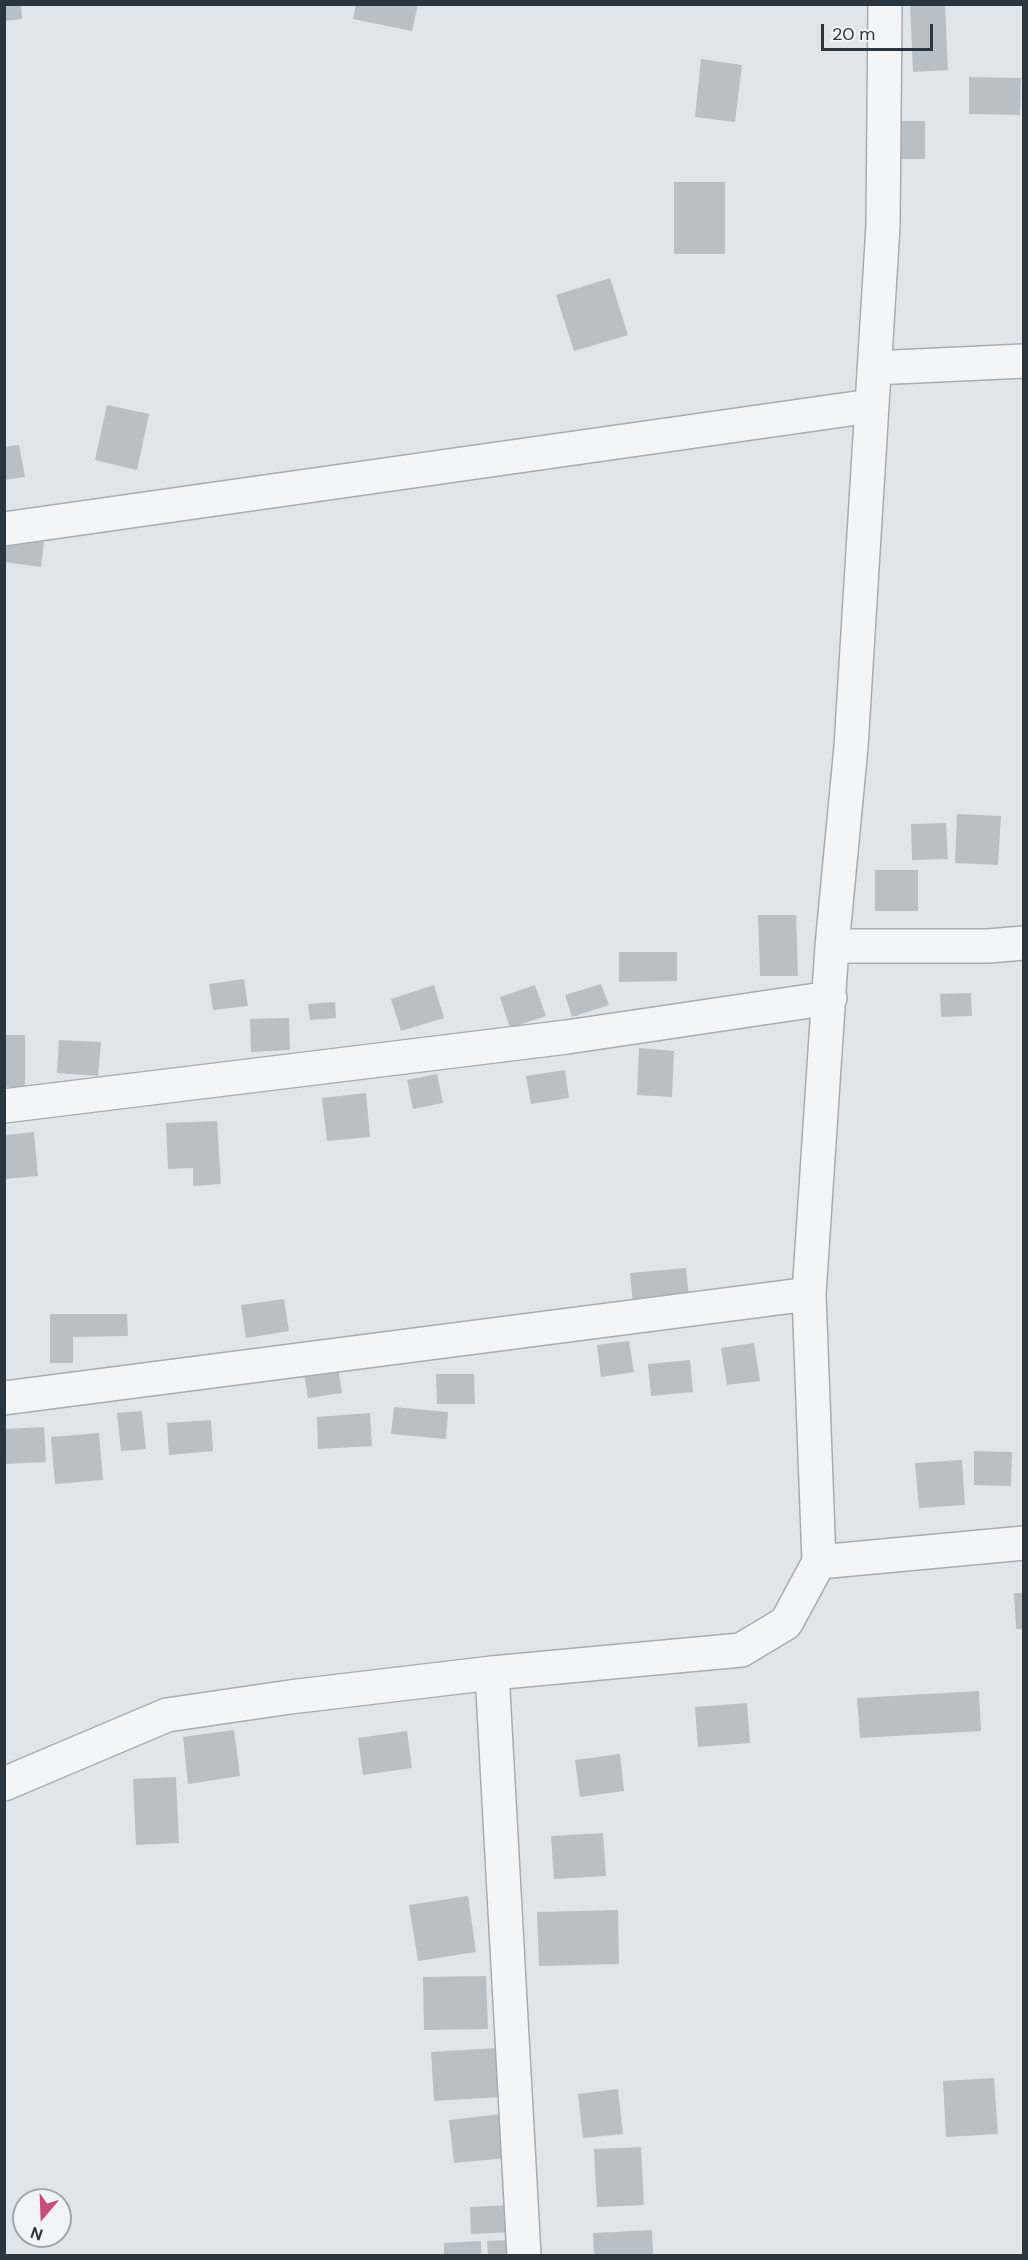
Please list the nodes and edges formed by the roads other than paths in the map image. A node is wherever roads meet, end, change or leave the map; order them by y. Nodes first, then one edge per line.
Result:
1 (885, 4) edge
2 (1023, 361) edge
3 (874, 368) junction
4 (871, 406) junction
5 (4, 529) edge
6 (1023, 943) edge
7 (832, 946) junction
8 (830, 998) junction
9 (4, 1106) edge
10 (809, 1294) junction
11 (4, 1398) edge
12 (1023, 1544) edge
13 (819, 1563) junction
14 (492, 1673) junction
15 (4, 1784) edge
16 (524, 2256) edge

1 - 3 street
2 - 3 street
3 - 4 street
4 - 5 street
4 - 7 street
6 - 7 street
7 - 8 street
8 - 9 street
8 - 10 street
10 - 11 street
10 - 13 street
12 - 13 street
13 - 14 street
14 - 15 street
14 - 16 street

